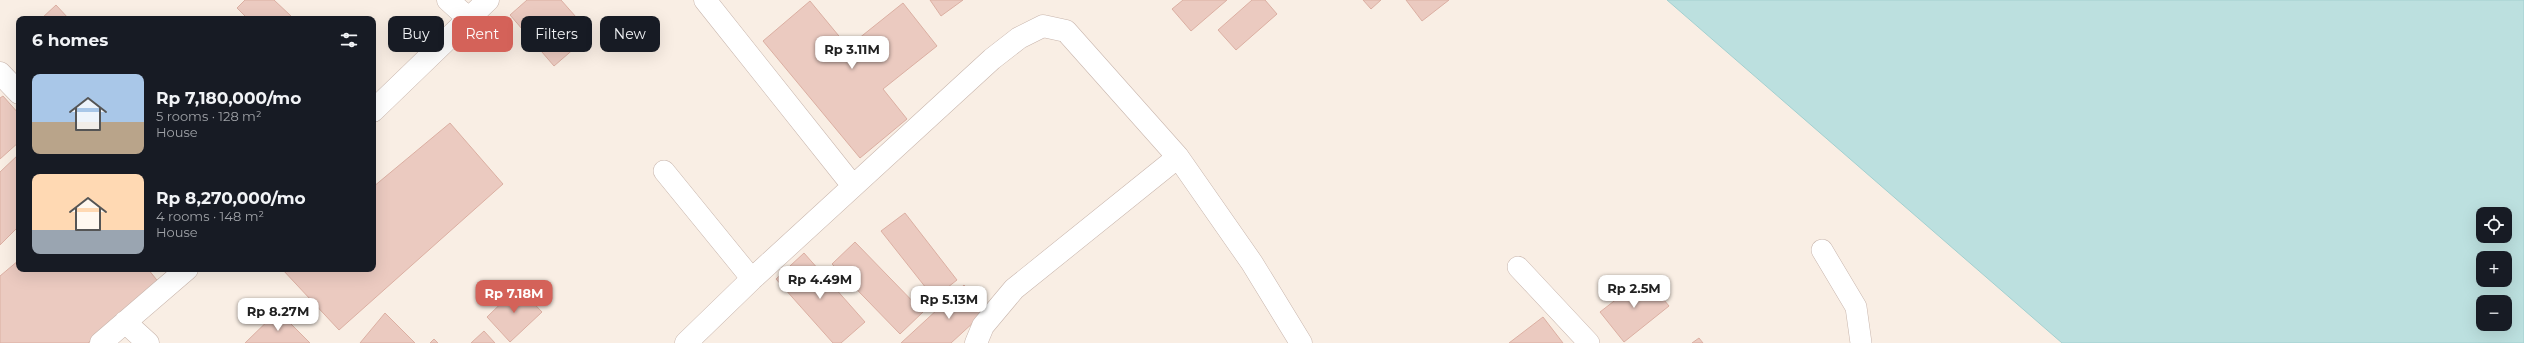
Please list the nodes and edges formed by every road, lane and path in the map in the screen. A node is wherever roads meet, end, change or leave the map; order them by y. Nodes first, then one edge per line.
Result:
1 (448, 0) edge
2 (488, 0) edge
3 (705, 0) edge
4 (466, 16) edge
5 (472, 16) edge
6 (452, 35) edge
7 (0, 73) edge
8 (16, 90) edge
9 (376, 108) edge
10 (1178, 158) junction
11 (664, 170) dead end
12 (853, 186) junction
13 (1822, 250) dead end
14 (1518, 267) dead end
15 (183, 272) edge
16 (752, 279) junction
17 (125, 322) junction
18 (100, 343) edge
19 (148, 343) edge
20 (686, 343) edge
21 (976, 343) edge
22 (1301, 343) edge
23 (1588, 343) edge
24 (1861, 343) edge

1 - 4 street
2 - 5 street
3 - 12 street
6 - 9 street
7 - 8 street
10 - 12 street
10 - 21 street
10 - 22 street
11 - 16 lane
12 - 16 street
13 - 24 lane
14 - 23 lane
15 - 17 street
16 - 20 street
17 - 18 street
17 - 19 street

